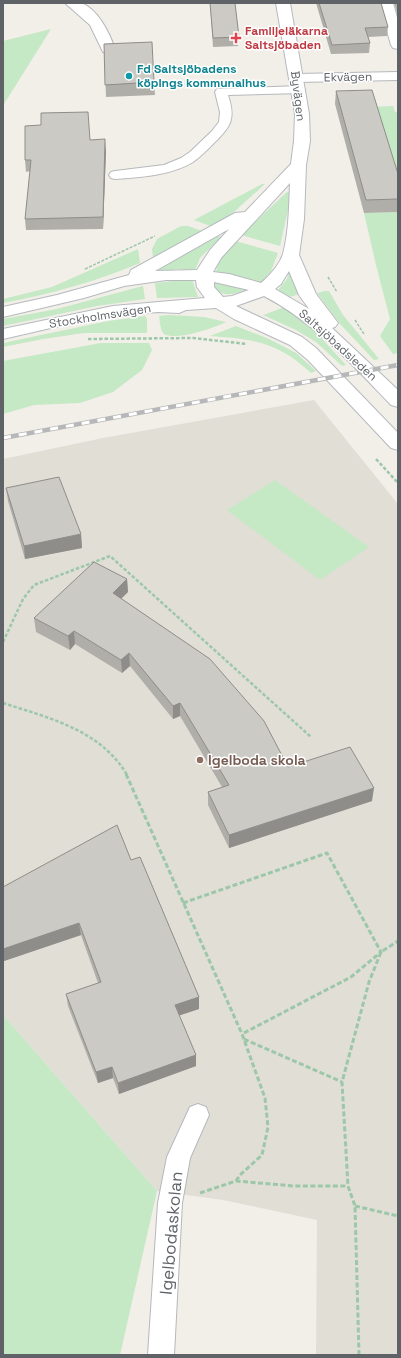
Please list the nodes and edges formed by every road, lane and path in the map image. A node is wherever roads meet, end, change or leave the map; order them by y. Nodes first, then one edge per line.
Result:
1 (72, 3) edge
2 (283, 3) edge
3 (391, 11) edge
4 (398, 45) edge
5 (108, 49) edge
6 (398, 76) edge
7 (298, 84) junction
8 (298, 165) junction
9 (115, 175) dead end
10 (255, 209) junction
11 (291, 255) junction
12 (326, 274) dead end
13 (204, 275) junction
14 (123, 281) junction
15 (264, 290) junction
16 (340, 296) dead end
17 (218, 302) junction
18 (165, 307) junction
19 (3, 312) edge
20 (246, 318) junction
21 (354, 319) dead end
22 (3, 334) edge
23 (366, 337) dead end
24 (85, 339) dead end
25 (249, 345) dead end
26 (370, 371) junction
27 (398, 401) edge
28 (398, 444) edge
29 (374, 456) dead end
30 (398, 483) edge
31 (3, 642) edge
32 (3, 703) edge
33 (311, 737) dead end
34 (183, 903) junction
35 (398, 941) edge
36 (381, 952) junction
37 (242, 1034) junction
38 (244, 1039) junction
39 (342, 1082) junction
40 (198, 1115) dead end
41 (348, 1186) junction
42 (355, 1206) junction
43 (398, 1216) edge
44 (161, 1355) edge
45 (359, 1355) edge

1 - 5 main road
2 - 7 main road, Byvägen
3 - 4 main road
6 - 7 main road, Ekvägen
7 - 8 main road, Byvägen
7 - 9 lane
8 - 10 main road
8 - 11 main road, Byvägen
10 - 13 main road
10 - 14 main road
11 - 15 main road
11 - 26 main road
12 - 16 path
13 - 14 main road, Stockholmsvägen
13 - 15 main road, Saltsjöbadsleden
13 - 17 main road
14 - 19 main road, Stockholmsvägen
15 - 17 main road
15 - 26 main road, Saltsjöbadsleden
17 - 18 main road
17 - 20 main road
18 - 20 main road, Stockholmsvägen
18 - 22 main road, Stockholmsvägen
20 - 28 main road, Saltsjöbadsleden
21 - 23 path
24 - 25 path
26 - 27 main road, Saltsjöbadsleden
29 - 30 path
31 - 33 path
32 - 34 path
34 - 36 path
34 - 37 path
35 - 36 path
36 - 37 path
36 - 39 path
37 - 38 path
38 - 39 path
38 - 41 path
39 - 41 path
40 - 44 lane, Igelbodaskolan
41 - 42 path
42 - 43 path
42 - 45 path

